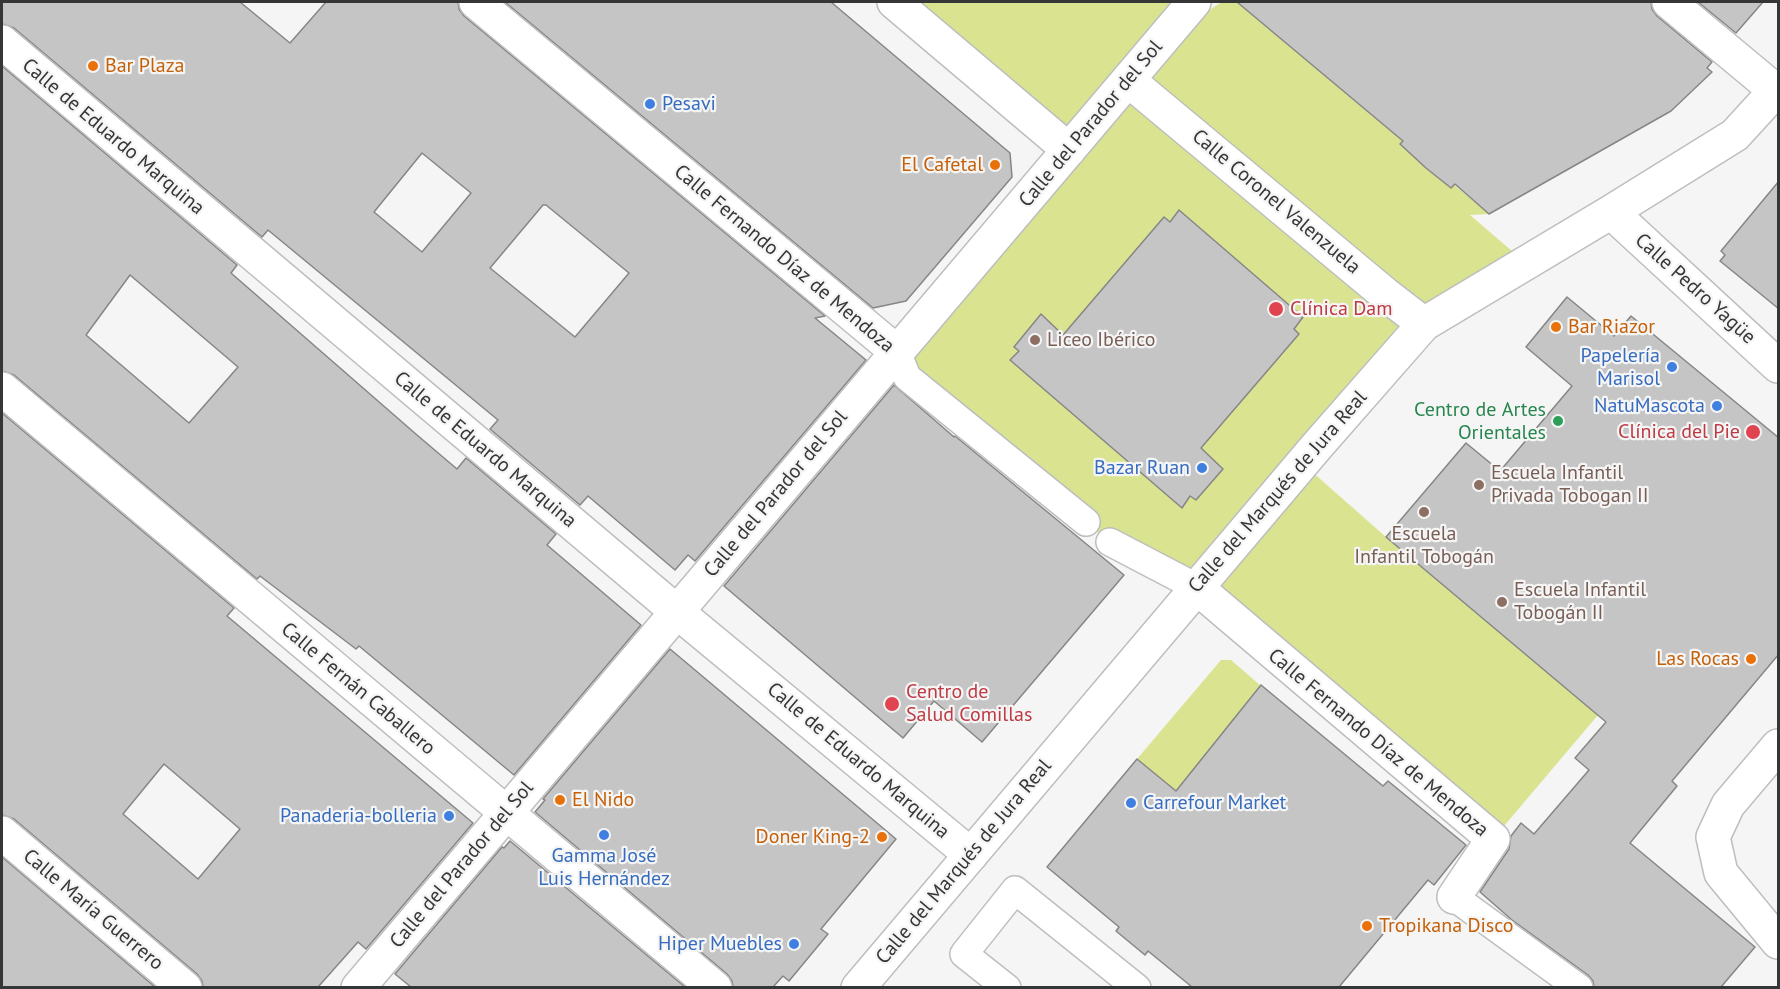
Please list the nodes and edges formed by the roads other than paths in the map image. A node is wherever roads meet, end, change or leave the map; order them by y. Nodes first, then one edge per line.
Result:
1 (476, 2) edge
2 (894, 2) edge
3 (1194, 2) edge
4 (1669, 2) edge
5 (2, 42) edge
6 (1128, 80) junction
7 (1777, 90) edge
8 (1069, 150) junction
9 (1611, 213) junction
10 (1424, 324) junction
11 (897, 351) junction
12 (1779, 366) edge
13 (2, 389) edge
14 (1086, 522) dead end
15 (1110, 542) dead end
16 (1196, 587) junction
17 (676, 611) junction
18 (1779, 746) edge
19 (506, 813) junction
20 (2, 833) edge
21 (971, 855) junction
22 (1454, 897) joint
23 (1779, 942) edge
24 (184, 987) edge
25 (358, 987) edge
26 (715, 987) edge
27 (858, 987) edge
28 (1007, 987) edge
29 (1137, 987) edge
30 (1578, 987) edge

1 - 11 street, Calle Fernando Díaz de Mendoza
2 - 8 street
3 - 6 street, Calle del Parador del Sol
4 - 7 street
5 - 17 street, Calle de Eduardo Marquina
6 - 8 street, Calle del Parador del Sol
6 - 10 street, Calle Coronel Valenzuela
7 - 9 street, Calle del Marqués de Jura Real
8 - 11 street, Calle del Parador del Sol
9 - 10 street, Calle del Marqués de Jura Real
9 - 12 street, Calle Pedro Yagüe
10 - 16 street, Calle del Marqués de Jura Real
11 - 14 street, Calle Fernando Díaz de Mendoza
11 - 17 street, Calle del Parador del Sol
13 - 19 street, Calle Fernán Caballero
15 - 16 street, Calle Fernando Díaz de Mendoza
16 - 21 street, Calle del Marqués de Jura Real
16 - 22 street, Calle Fernando Díaz de Mendoza
17 - 19 street, Calle del Parador del Sol
17 - 21 street, Calle de Eduardo Marquina
18 - 23 street
19 - 25 street, Calle del Parador del Sol
19 - 26 street, Calle Fernán Caballero
20 - 24 street, Calle María Guerrero
21 - 27 street, Calle del Marqués de Jura Real
22 - 30 street, Calle Fernando Díaz de Mendoza
28 - 29 street

